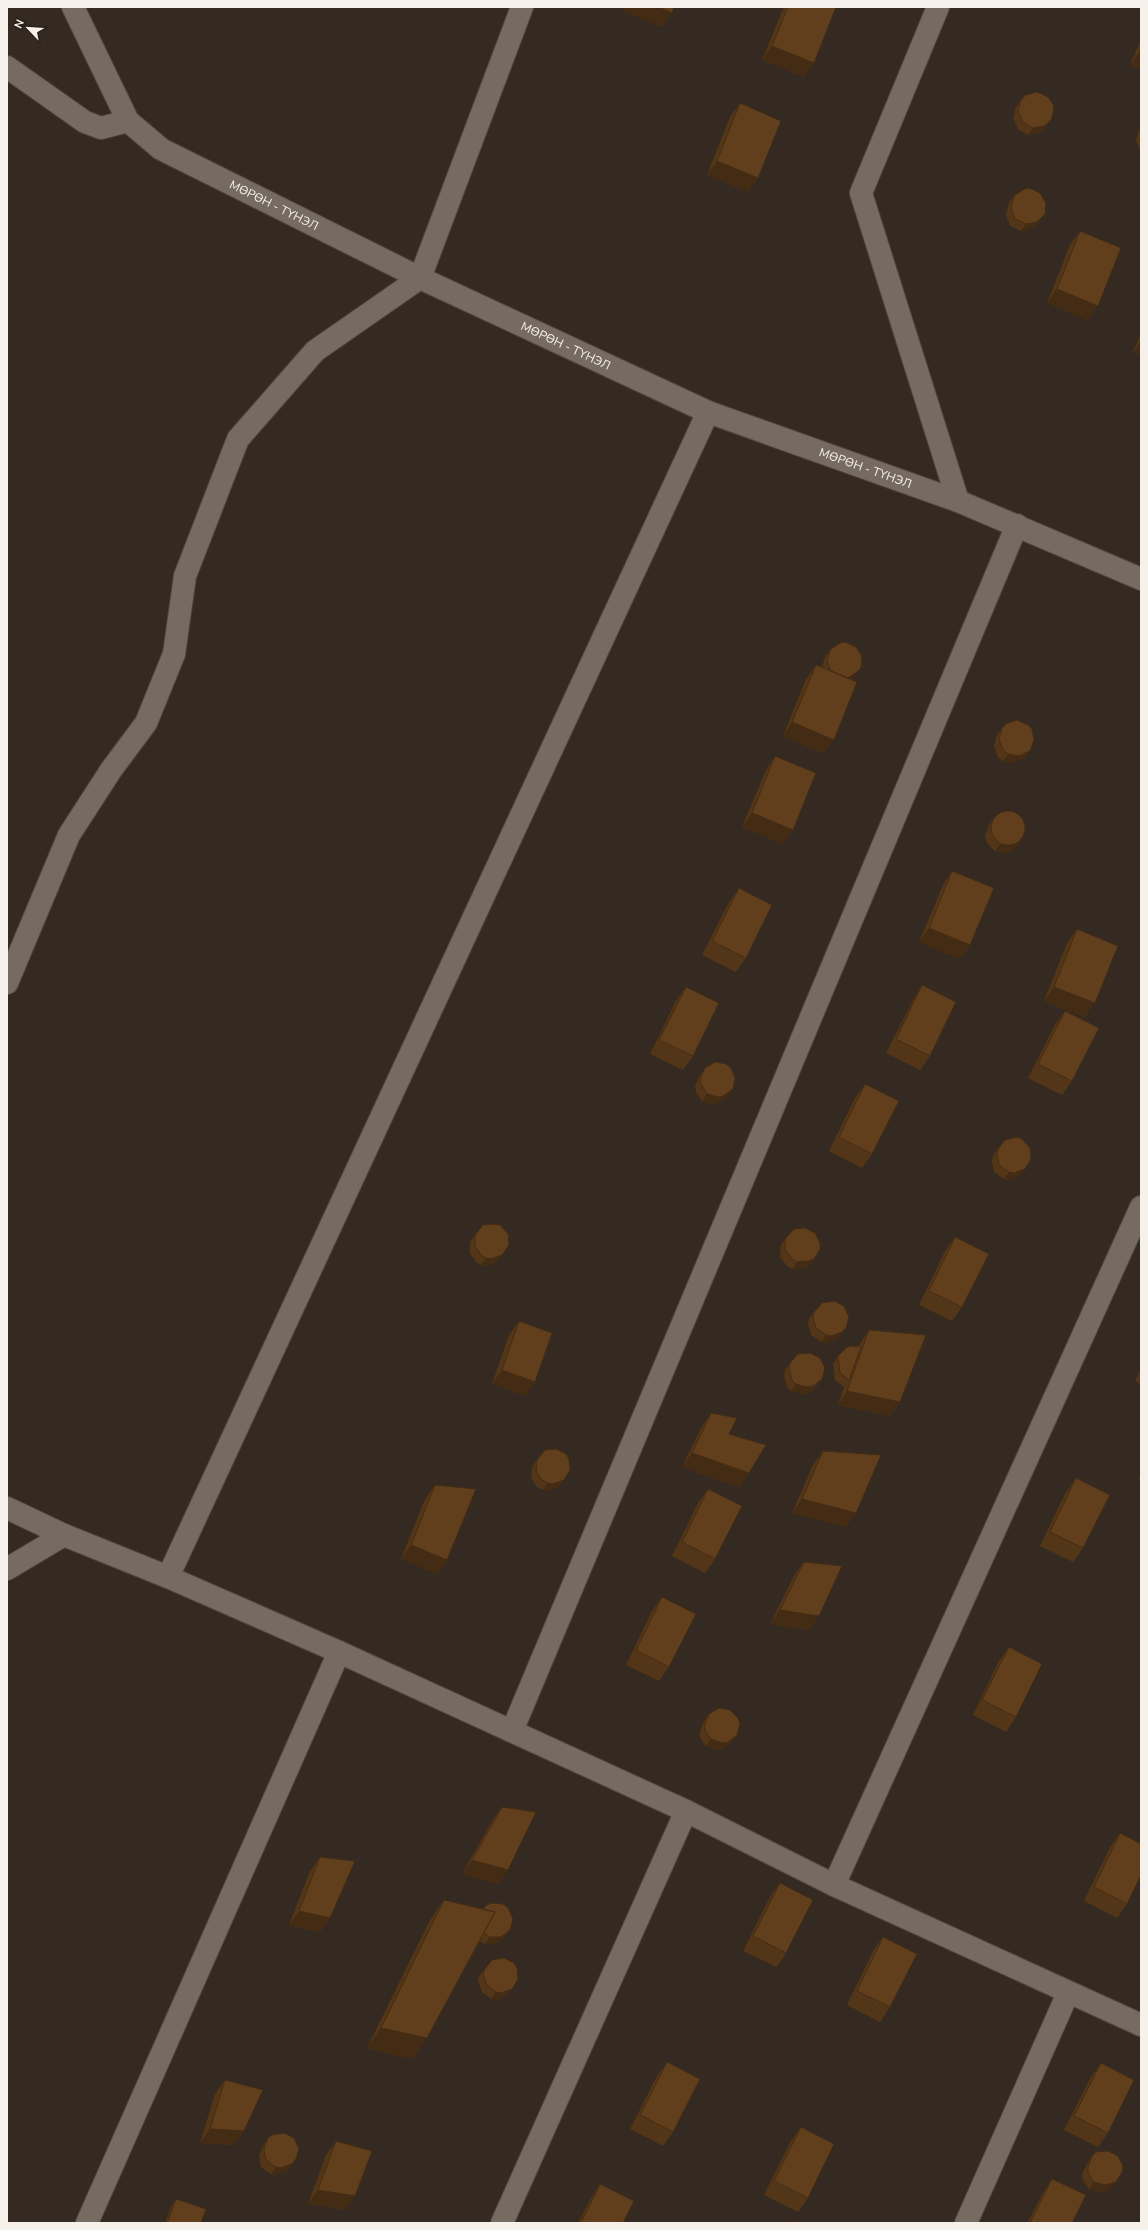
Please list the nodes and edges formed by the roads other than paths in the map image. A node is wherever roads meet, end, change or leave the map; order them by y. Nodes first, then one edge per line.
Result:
1 (73, 7) edge
2 (522, 7) edge
3 (938, 7) edge
4 (7, 67) edge
5 (128, 121) junction
6 (420, 278) junction
7 (708, 412) junction
8 (958, 501) junction
9 (1017, 525) junction
10 (1141, 579) edge
11 (7, 983) edge
12 (1141, 1207) edge
13 (7, 1508) edge
14 (64, 1535) junction
15 (7, 1569) edge
16 (168, 1577) junction
17 (339, 1652) junction
18 (512, 1732) junction
19 (686, 1811) junction
20 (834, 1885) junction
21 (1068, 1994) junction
22 (1141, 2025) edge
23 (87, 2223) edge
24 (502, 2223) edge
25 (966, 2223) edge

1 - 5 street, МӨРӨН - ТҮНЭЛ
2 - 6 street
3 - 8 street
4 - 5 street
5 - 6 street, МӨРӨН - ТҮНЭЛ
6 - 7 street, МӨРӨН - ТҮНЭЛ
6 - 11 street
7 - 8 street, МӨРӨН - ТҮНЭЛ
7 - 16 street
8 - 9 street, МӨРӨН - ТҮНЭЛ
9 - 10 street, МӨРӨН - ТҮНЭЛ
9 - 18 street
12 - 20 street
13 - 14 street
14 - 15 street
14 - 16 street
16 - 17 street
17 - 18 street
17 - 23 street
18 - 19 street
19 - 20 street
19 - 24 street
20 - 21 street
21 - 22 street
21 - 25 street

